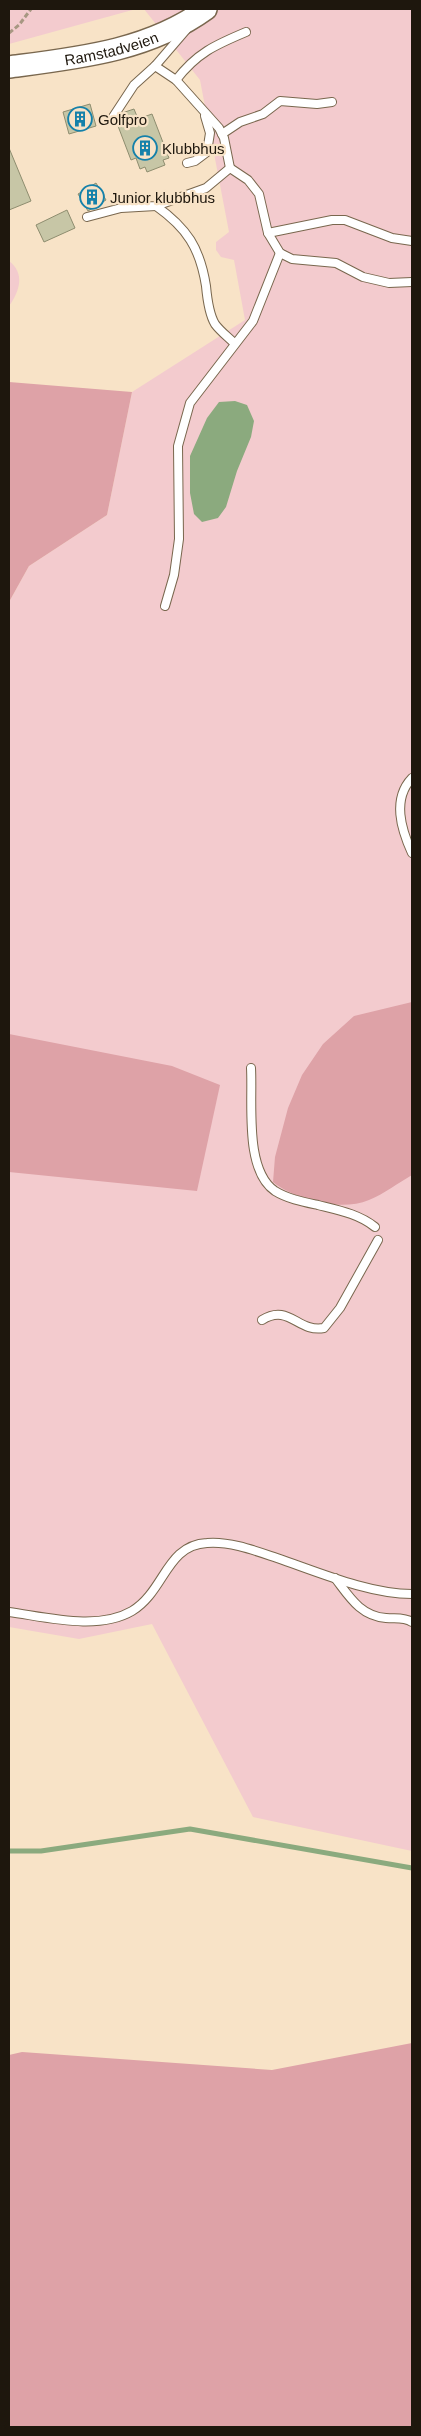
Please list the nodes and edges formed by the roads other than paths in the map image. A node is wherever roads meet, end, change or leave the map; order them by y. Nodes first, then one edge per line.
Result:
1 (206, 9) edge
2 (187, 21) junction
3 (246, 32) dead end
4 (155, 66) junction
5 (9, 67) edge
6 (176, 80) junction
7 (332, 102) dead end
8 (202, 109) junction
9 (114, 117) dead end
10 (222, 134) junction
11 (187, 163) dead end
12 (230, 168) junction
13 (156, 206) junction
14 (87, 217) dead end
15 (268, 233) junction
16 (412, 241) edge
17 (280, 253) junction
18 (412, 282) edge
19 (234, 344) junction
20 (165, 606) dead end
21 (412, 778) edge
22 (412, 853) edge
23 (251, 1068) dead end
24 (375, 1227) dead end
25 (378, 1240) dead end
26 (262, 1320) dead end
27 (335, 1578) junction
28 (412, 1594) edge
29 (9, 1612) edge
30 (412, 1622) edge

1 - 2 street, Ramstadveien
2 - 4 lane
2 - 5 street, Ramstadveien
3 - 6 lane
4 - 6 lane
4 - 9 lane
6 - 8 lane
7 - 10 lane
8 - 10 lane
8 - 11 lane
10 - 12 lane
12 - 13 lane
12 - 15 lane
13 - 14 lane
13 - 19 lane
15 - 16 lane
15 - 17 lane
17 - 18 lane
17 - 19 lane
19 - 20 lane
21 - 22 lane
23 - 24 lane
25 - 26 lane
27 - 28 lane
27 - 29 lane
27 - 30 lane

